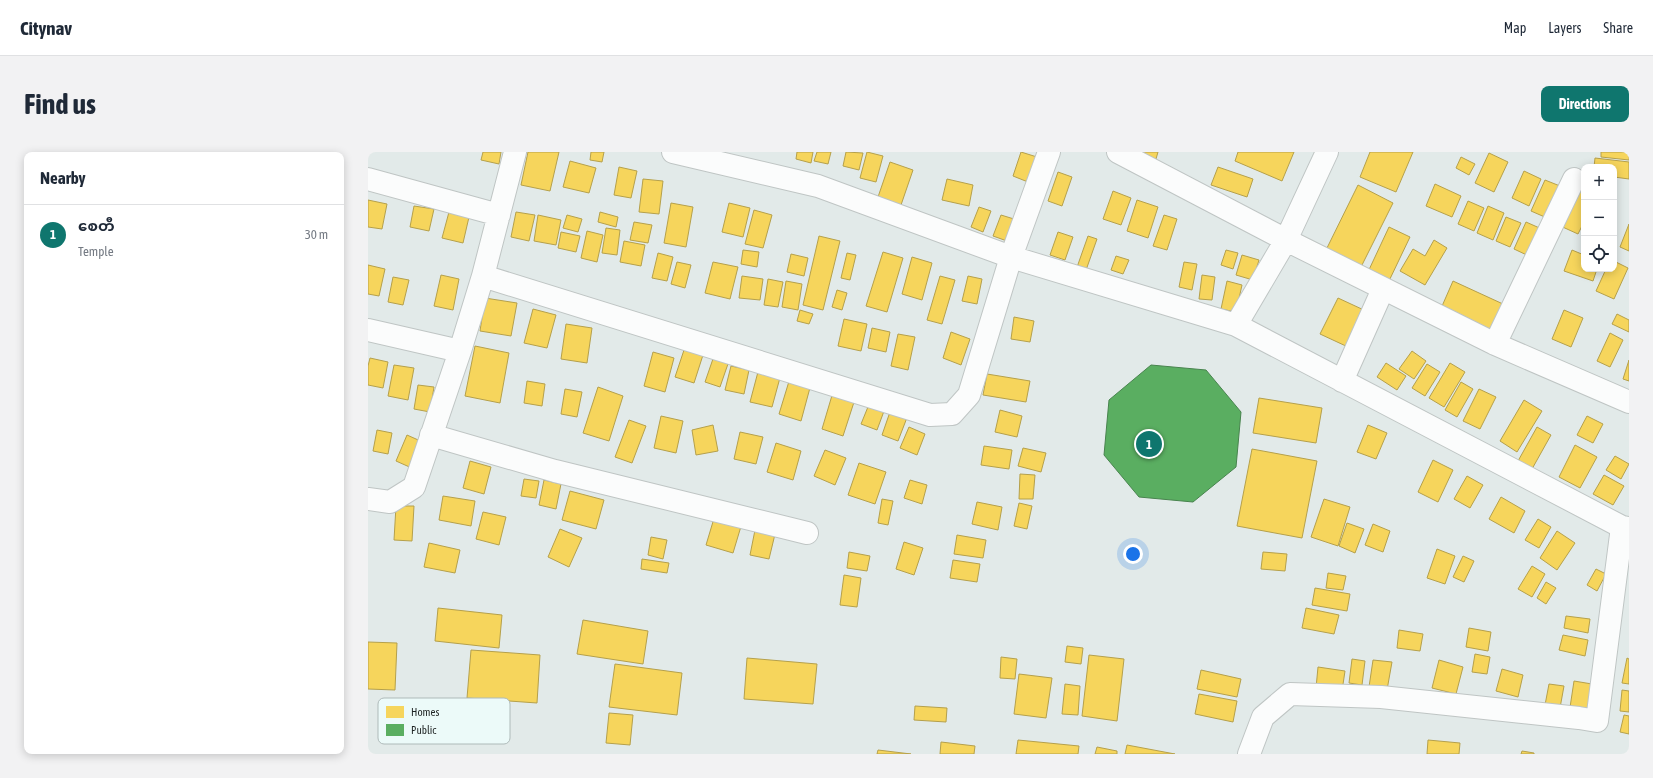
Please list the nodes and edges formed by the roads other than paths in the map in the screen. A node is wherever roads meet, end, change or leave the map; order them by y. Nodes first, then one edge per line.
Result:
1 (515, 152) edge
2 (674, 152) edge
3 (1049, 152) edge
4 (1118, 152) edge
5 (1327, 152) edge
6 (368, 178) edge
7 (1574, 180) dead end
8 (499, 215) junction
9 (1286, 240) junction
10 (1010, 257) junction
11 (482, 276) junction
12 (1383, 289) junction
13 (1236, 326) junction
14 (368, 330) edge
15 (1495, 344) junction
16 (460, 351) junction
17 (1342, 381) junction
18 (1629, 402) edge
19 (431, 435) junction
20 (368, 499) edge
21 (1626, 527) edge
22 (807, 533) dead end
23 (1250, 754) edge

1 - 8 street
2 - 10 street
3 - 10 street
4 - 9 street
5 - 9 street
6 - 8 street
7 - 15 street
8 - 11 street
9 - 12 street
9 - 13 street
10 - 11 street
10 - 13 street
11 - 16 street
12 - 15 street
12 - 17 street
13 - 17 street
14 - 16 street
15 - 18 street
16 - 19 street
17 - 21 street
19 - 20 street
19 - 22 street
21 - 23 street

